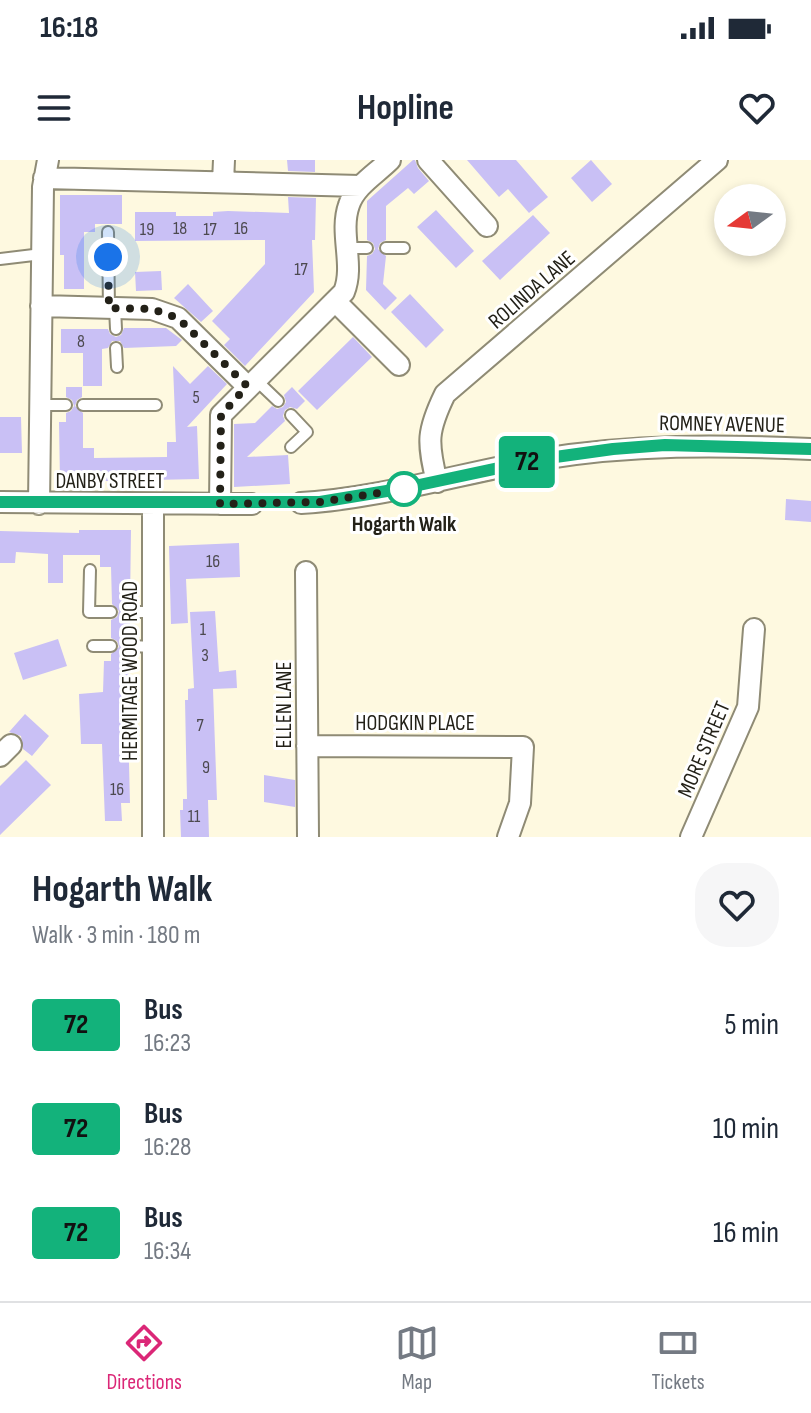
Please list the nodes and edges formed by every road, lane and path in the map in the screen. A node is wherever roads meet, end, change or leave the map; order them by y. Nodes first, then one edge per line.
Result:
1 (224, 160) edge
2 (390, 160) edge
3 (428, 160) edge
4 (717, 160) edge
5 (46, 169) edge
6 (223, 182) junction
7 (360, 186) junction
8 (487, 226) dead end
9 (108, 232) dead end
10 (386, 248) dead end
11 (404, 248) dead end
12 (42, 254) junction
13 (0, 259) edge
14 (336, 302) junction
15 (41, 306) junction
16 (113, 315) junction
17 (116, 348) dead end
18 (399, 365) dead end
19 (117, 367) dead end
20 (251, 382) junction
21 (278, 401) dead end
22 (41, 405) junction
23 (66, 405) dead end
24 (83, 405) dead end
25 (156, 405) dead end
26 (291, 415) dead end
27 (291, 447) dead end
28 (811, 449) edge
29 (437, 482) junction
30 (0, 502) edge
31 (301, 503) joint
32 (39, 504) junction
33 (153, 504) junction
34 (220, 504) junction
35 (252, 504) joint
36 (90, 570) dead end
37 (306, 572) dead end
38 (111, 612) dead end
39 (130, 612) dead end
40 (152, 612) junction
41 (754, 629) dead end
42 (93, 646) dead end
43 (111, 646) dead end
44 (131, 646) dead end
45 (153, 647) junction
46 (307, 746) junction
47 (153, 837) edge
48 (308, 837) edge
49 (508, 837) edge
50 (691, 837) edge

1 - 6 street
2 - 7 street
3 - 8 street
4 - 29 street, ROLINDA LANE
5 - 6 street
5 - 12 street
6 - 7 street
7 - 14 street
9 - 16 lane
10 - 11 lane
12 - 13 lane
12 - 15 street
14 - 18 street
14 - 20 street
15 - 16 street
15 - 22 street
16 - 20 street
17 - 19 lane
20 - 21 lane
20 - 34 street
22 - 23 lane
22 - 32 street
24 - 25 lane
26 - 27 lane
28 - 29 street, ROMNEY AVENUE
29 - 31 street, ROMNEY AVENUE
30 - 32 street, DANBY STREET
31 - 35 lane, ROMNEY AVENUE
32 - 33 street, DANBY STREET
33 - 34 street, DANBY STREET
33 - 40 street, HERMITAGE WOOD ROAD
34 - 35 street, DANBY STREET
36 - 38 lane
37 - 46 street, ELLEN LANE
39 - 40 lane
40 - 45 street, HERMITAGE WOOD ROAD
41 - 50 street, MORE STREET
42 - 43 lane
44 - 45 lane
45 - 47 street, HERMITAGE WOOD ROAD
46 - 48 street, ELLEN LANE
46 - 49 street, HODGKIN PLACE

